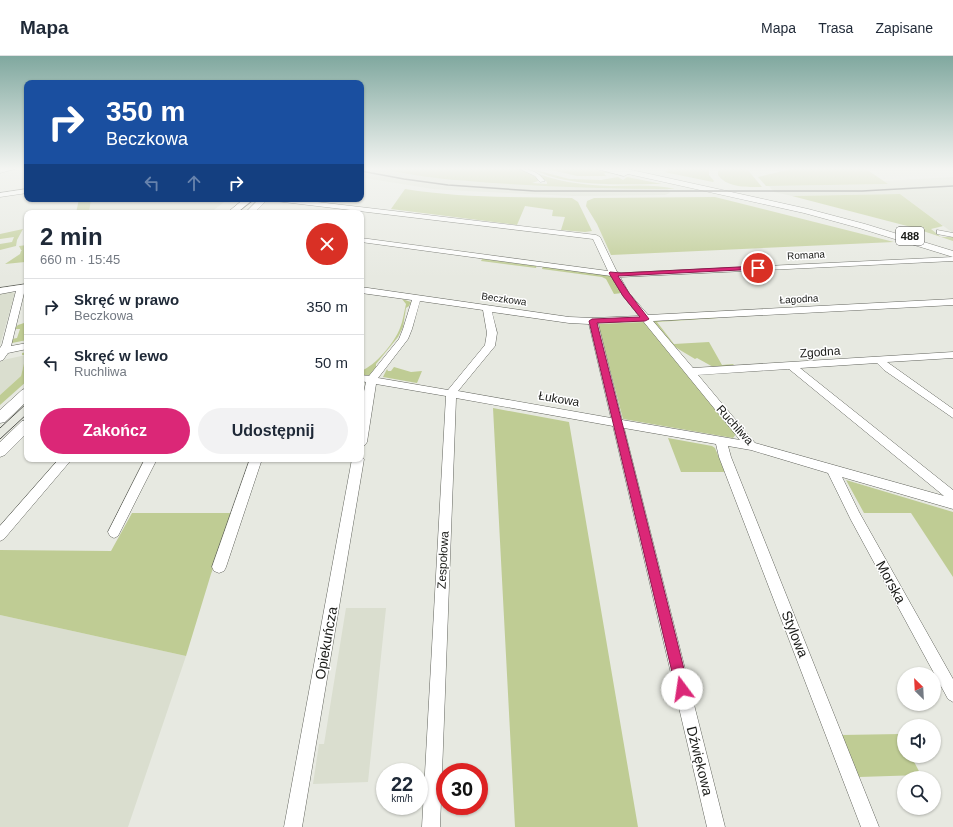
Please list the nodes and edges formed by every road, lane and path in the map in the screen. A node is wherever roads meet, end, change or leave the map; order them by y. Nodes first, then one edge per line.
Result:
1 (324, 205) edge
2 (766, 205) edge
3 (779, 205) edge
4 (796, 205) edge
5 (808, 205) edge
6 (340, 207) junction
7 (338, 210) edge
8 (940, 232) dead end
9 (890, 234) junction
10 (953, 235) edge
11 (364, 240) edge
12 (953, 245) edge
13 (953, 249) edge
14 (953, 254) edge
15 (953, 259) edge
16 (613, 273) junction
17 (24, 287) edge
18 (364, 290) edge
19 (0, 291) edge
20 (417, 298) junction
21 (953, 302) edge
22 (487, 308) junction
23 (645, 319) junction
24 (592, 321) junction
25 (24, 347) edge
26 (2, 353) edge
27 (953, 356) edge
28 (880, 361) junction
29 (792, 367) junction
30 (689, 372) junction
31 (364, 379) edge
32 (372, 380) junction
33 (451, 393) junction
34 (24, 397) edge
35 (953, 414) edge
36 (0, 418) edge
37 (618, 423) junction
38 (364, 425) edge
39 (24, 428) edge
40 (722, 441) junction
41 (751, 446) junction
42 (0, 451) edge
43 (63, 462) edge
44 (149, 462) edge
45 (255, 462) edge
46 (357, 462) edge
47 (832, 469) junction
48 (953, 497) edge
49 (953, 504) edge
50 (114, 532) dead end
51 (0, 535) edge
52 (219, 567) dead end
53 (953, 694) edge
54 (293, 827) edge
55 (431, 827) edge
56 (716, 827) edge
57 (870, 827) edge

1 - 6 street
2 - 9 main road
3 - 9 main road, 488
4 - 13 main road, 488
5 - 12 main road
6 - 7 street
6 - 16 street, Ruchliwa
8 - 10 street
9 - 14 main road, 488
11 - 16 street, Romana
15 - 16 street, Romana
16 - 23 street, Ruchliwa
17 - 19 street
17 - 26 street
18 - 20 street, Beczkowa
20 - 22 street, Beczkowa
20 - 32 street
21 - 23 street, Łagodna
22 - 24 street, Beczkowa
22 - 33 street
23 - 24 street, Beczkowa
23 - 30 street, Ruchliwa
24 - 37 street, Dźwiękowa
25 - 26 street
27 - 28 street, Zgodna
28 - 29 street, Zgodna
28 - 35 street
29 - 30 street, Zgodna
29 - 48 street
30 - 41 street, Ruchliwa
31 - 32 street, Łukowa
32 - 33 street, Łukowa
32 - 38 street
33 - 37 street, Łukowa
33 - 55 street, Zespołowa
34 - 36 main road
37 - 40 street, Łukowa
37 - 56 street, Dźwiękowa
39 - 42 main road
40 - 41 street, Łukowa
40 - 57 street, Stylowa
41 - 47 street, Ruchliwa
43 - 51 street
44 - 50 street
45 - 52 street
46 - 54 street, Opiekuńcza
47 - 49 street, Ruchliwa
47 - 53 street, Morska

